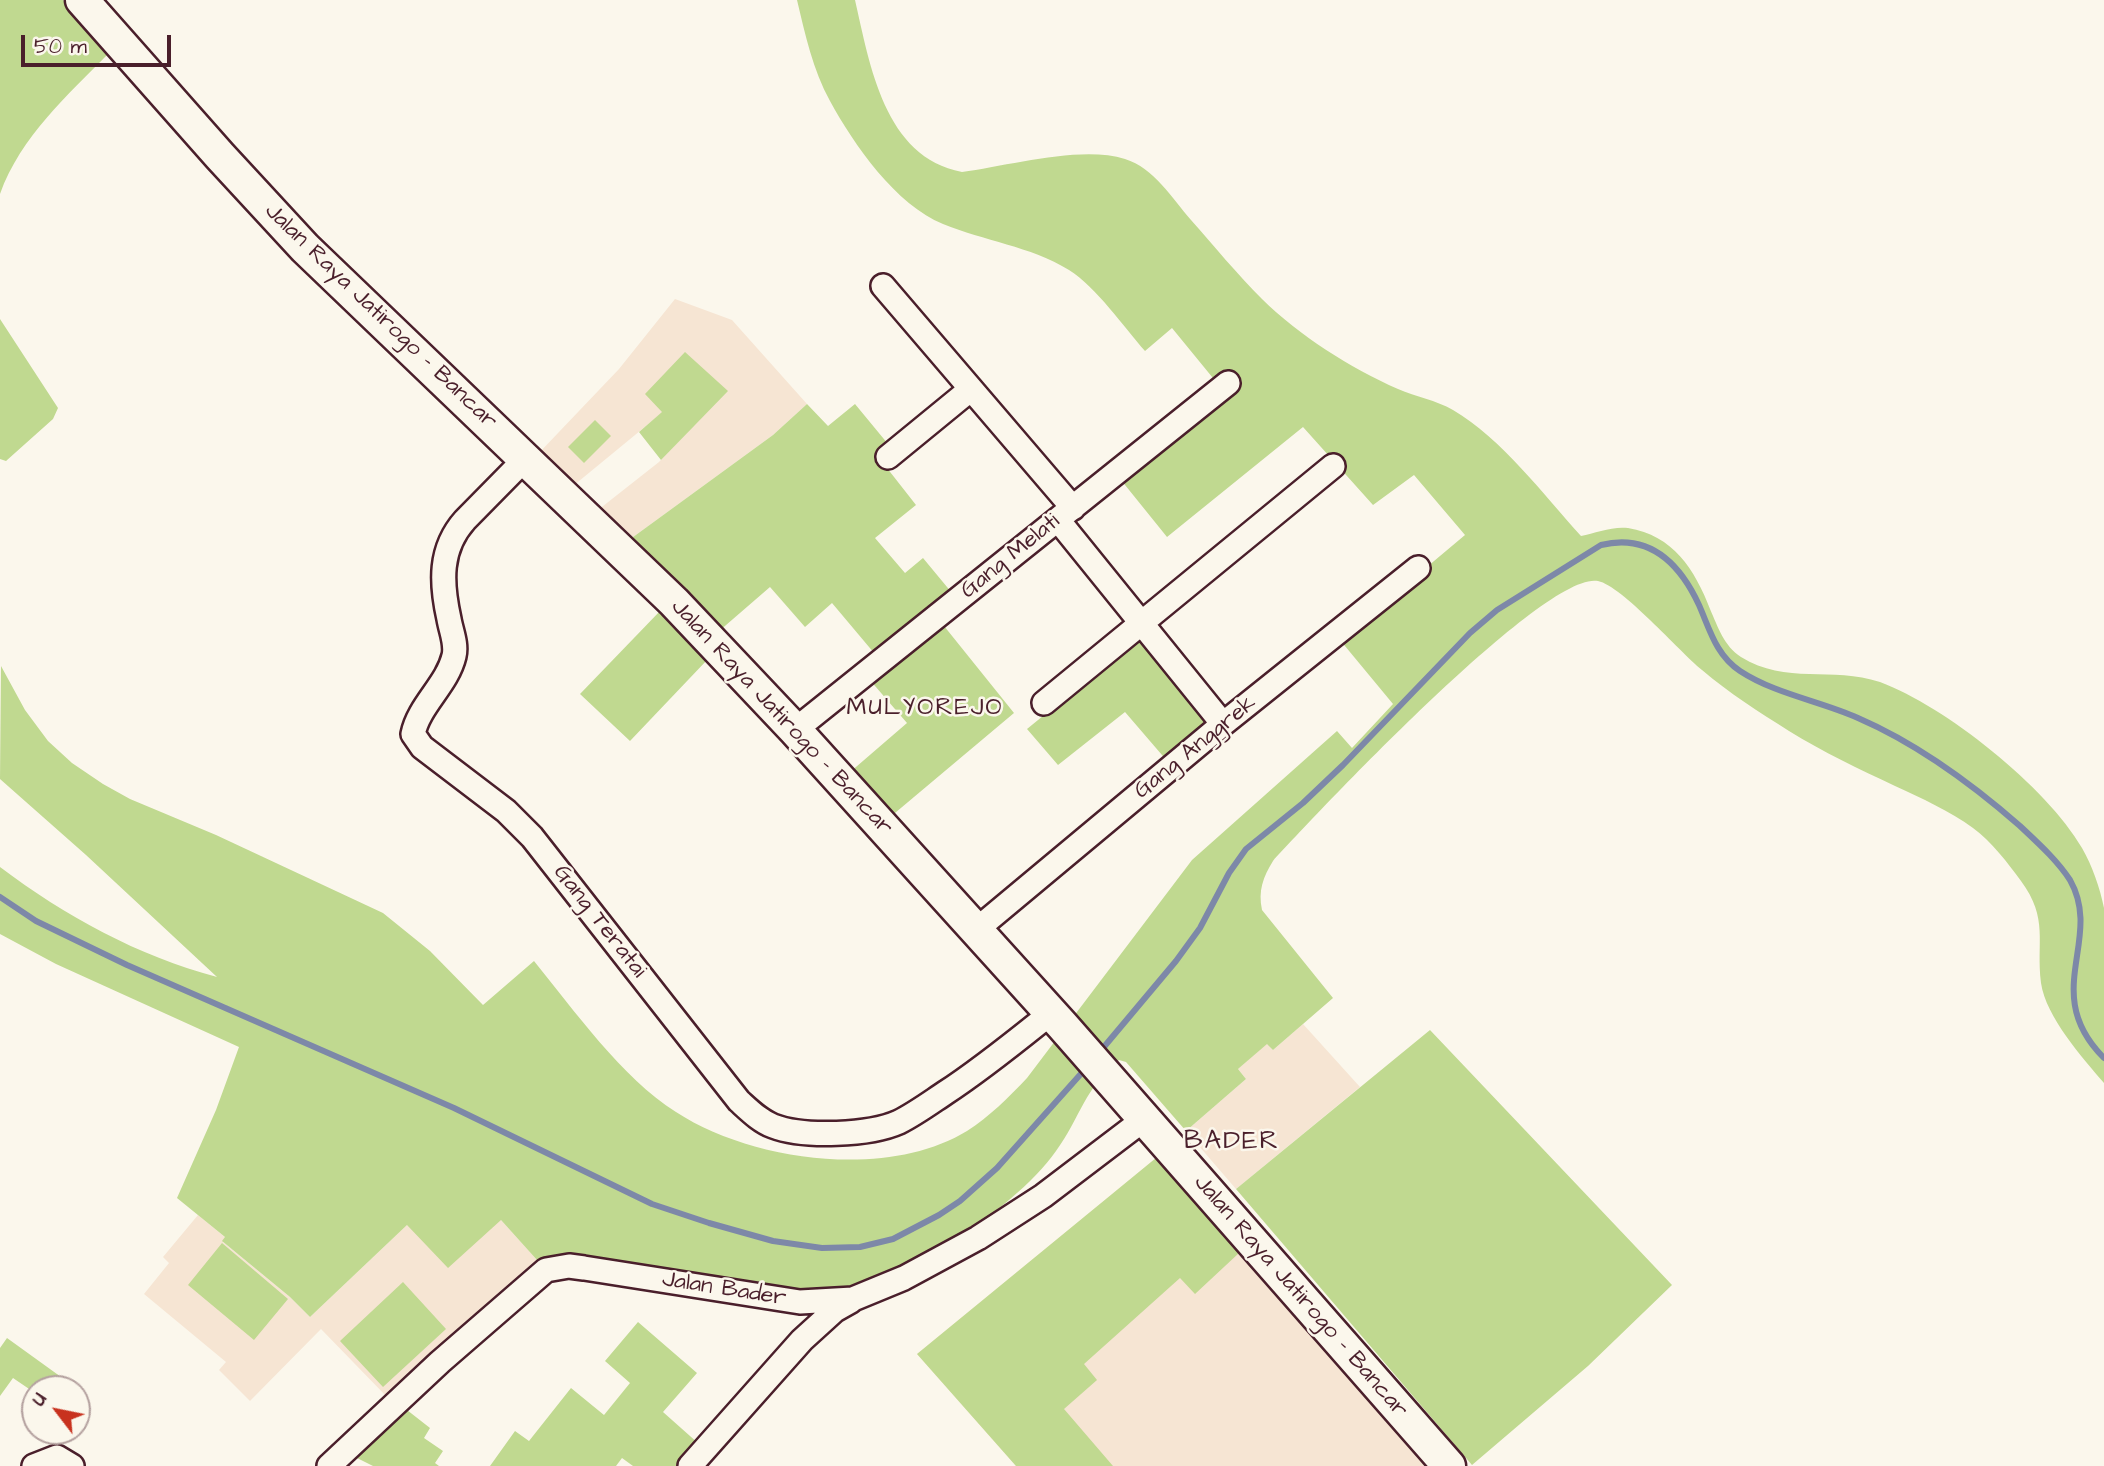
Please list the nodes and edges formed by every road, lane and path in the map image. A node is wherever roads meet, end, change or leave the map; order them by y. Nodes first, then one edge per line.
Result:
1 (82, 0) edge
2 (883, 286) dead end
3 (1228, 383) dead end
4 (971, 389) junction
5 (888, 457) dead end
6 (526, 458) junction
7 (1333, 466) dead end
8 (1065, 514) junction
9 (1418, 568) dead end
10 (1141, 623) junction
11 (1044, 703) dead end
12 (1223, 724) junction
13 (795, 730) junction
14 (976, 930) junction
15 (1057, 1019) junction
16 (1138, 1113) junction
17 (853, 1299) junction
18 (340, 1464) edge
19 (690, 1466) edge
20 (1449, 1466) edge

1 - 6 main road, Jalan Raya Jatirogo - Bancar
2 - 4 street
3 - 8 street, Gang Melati
4 - 5 street
4 - 8 street
6 - 13 main road, Jalan Raya Jatirogo - Bancar
6 - 15 street, Gang Teratai
7 - 10 street
8 - 10 street
8 - 13 street, Gang Melati
9 - 12 street, Gang Anggrek
10 - 11 street
10 - 12 street
12 - 14 street, Gang Anggrek
13 - 14 main road, Jalan Raya Jatirogo - Bancar
14 - 15 main road, Jalan Raya Jatirogo - Bancar
15 - 16 main road, Jalan Raya Jatirogo - Bancar
16 - 17 street, Jalan Bader
16 - 20 main road, Jalan Raya Jatirogo - Bancar
17 - 18 street, Jalan Bader
17 - 19 street

